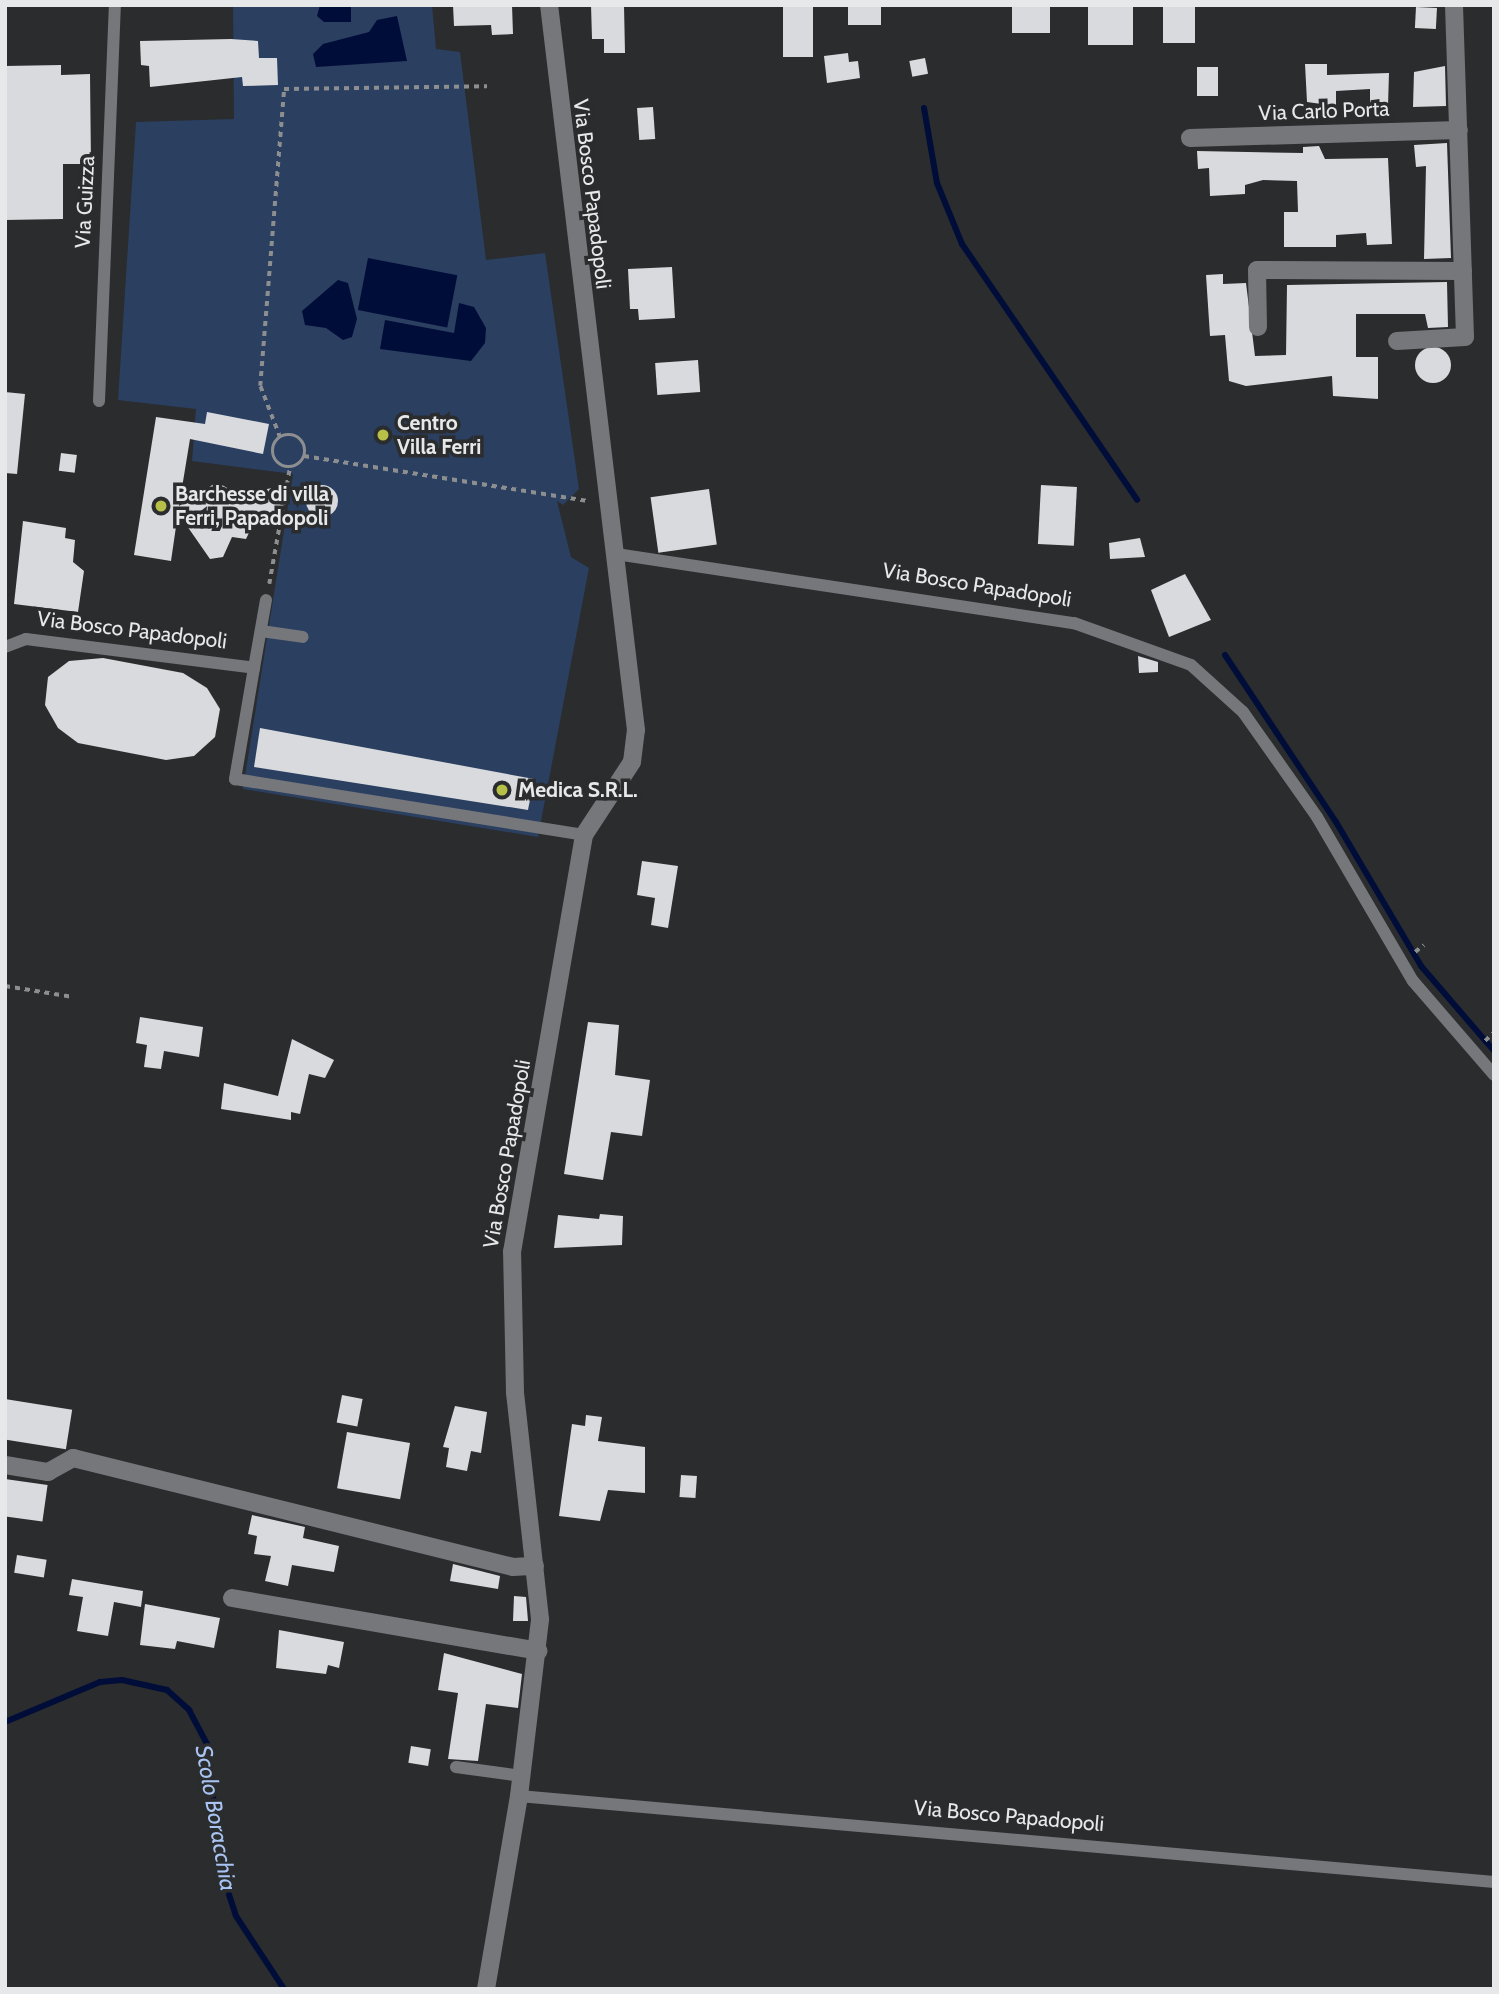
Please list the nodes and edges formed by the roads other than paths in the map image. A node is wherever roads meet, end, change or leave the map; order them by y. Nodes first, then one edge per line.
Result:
1 (115, 5) edge
2 (549, 5) edge
3 (1454, 5) edge
4 (1459, 130) junction
5 (1190, 138) dead end
6 (1463, 271) junction
7 (1258, 327) dead end
8 (1397, 341) dead end
9 (99, 401) dead end
10 (616, 554) junction
11 (266, 600) road end
12 (261, 631) junction
13 (303, 638) dead end
14 (5, 648) edge
15 (254, 668) junction
16 (584, 835) junction
17 (1494, 1075) edge
18 (5, 1465) edge
19 (535, 1566) junction
20 (232, 1598) dead end
21 (538, 1651) junction
22 (456, 1767) dead end
23 (522, 1776) junction
24 (519, 1796) junction
25 (1494, 1882) edge
26 (486, 1989) edge

1 - 9 lane, Via Guizza
2 - 10 street, Via Bosco Papadopoli
3 - 4 street
4 - 5 street, Via Carlo Porta
4 - 6 street
6 - 7 street
6 - 8 street
10 - 16 street, Via Bosco Papadopoli
10 - 17 lane, Via Bosco Papadopoli
11 - 12 lane, Via Bosco Papadopoli
12 - 13 lane
12 - 15 lane, Via Bosco Papadopoli
14 - 15 lane, Via Bosco Papadopoli
15 - 16 lane, Via Bosco Papadopoli
16 - 19 street, Via Bosco Papadopoli
18 - 19 street
19 - 21 street, Via Bosco Papadopoli
20 - 21 street
21 - 23 street, Via Bosco Papadopoli
22 - 23 lane
23 - 24 street, Via Bosco Papadopoli
24 - 25 lane, Via Bosco Papadopoli
24 - 26 street, Via Bosco Papadopoli

